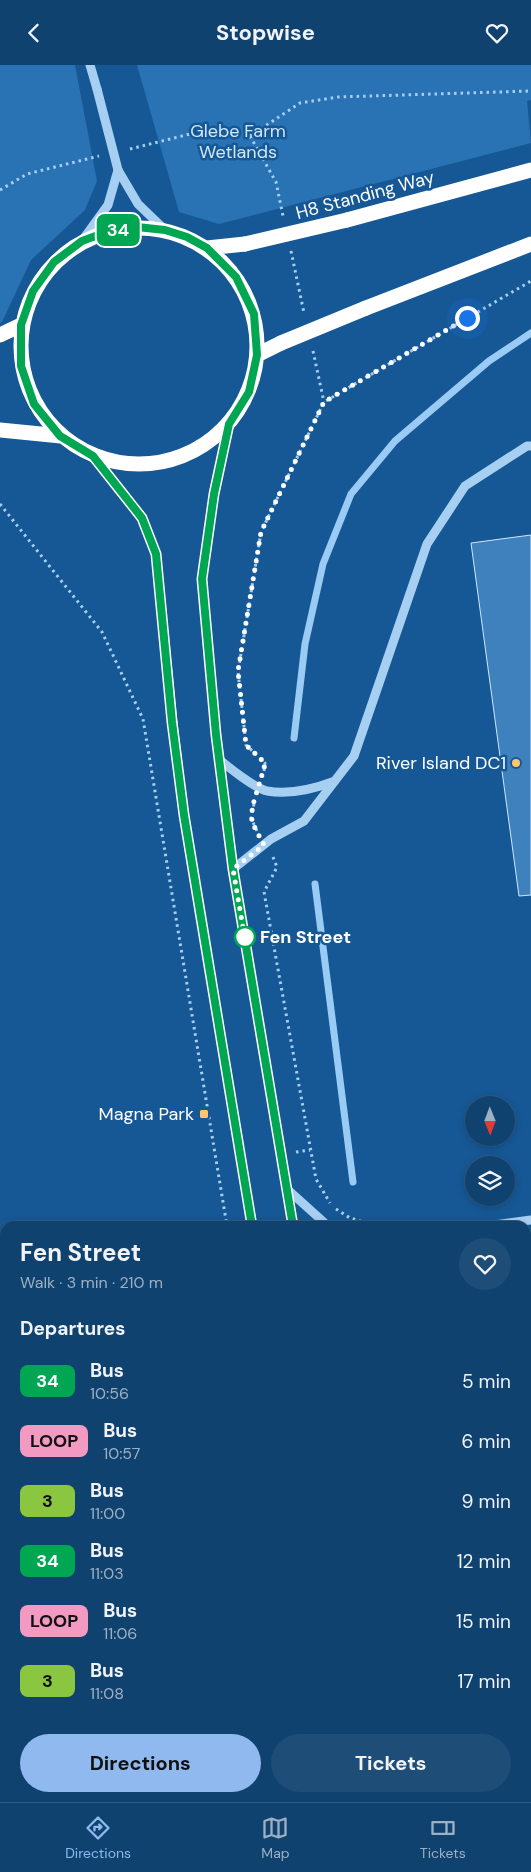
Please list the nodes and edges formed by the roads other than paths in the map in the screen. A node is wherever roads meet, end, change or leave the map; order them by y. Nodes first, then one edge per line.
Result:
1 (90, 65) edge
2 (118, 169) junction
3 (531, 170) edge
4 (165, 230) junction
5 (82, 241) junction
6 (531, 244) edge
7 (207, 248) junction
8 (21, 325) junction
9 (0, 335) edge
10 (257, 355) junction
11 (229, 424) junction
12 (0, 429) edge
13 (60, 436) junction
14 (531, 446) edge
15 (93, 456) junction
16 (219, 759) junction
17 (335, 781) junction
18 (233, 869) junction
19 (286, 1189) junction
20 (251, 1221) edge
21 (292, 1221) edge
22 (322, 1221) edge

1 - 2 street, bridge
2 - 4 street
2 - 5 street
3 - 7 highway, H8 Standing Way, bridge
4 - 5 highway
4 - 7 highway
5 - 8 highway
6 - 10 highway, bridge
7 - 10 highway
8 - 9 highway
8 - 13 highway
10 - 11 highway
11 - 15 highway
11 - 16 street
12 - 13 highway
13 - 15 highway
14 - 17 street
15 - 20 street
16 - 17 street
16 - 18 street
17 - 18 street
18 - 19 street
19 - 21 street
19 - 22 street

